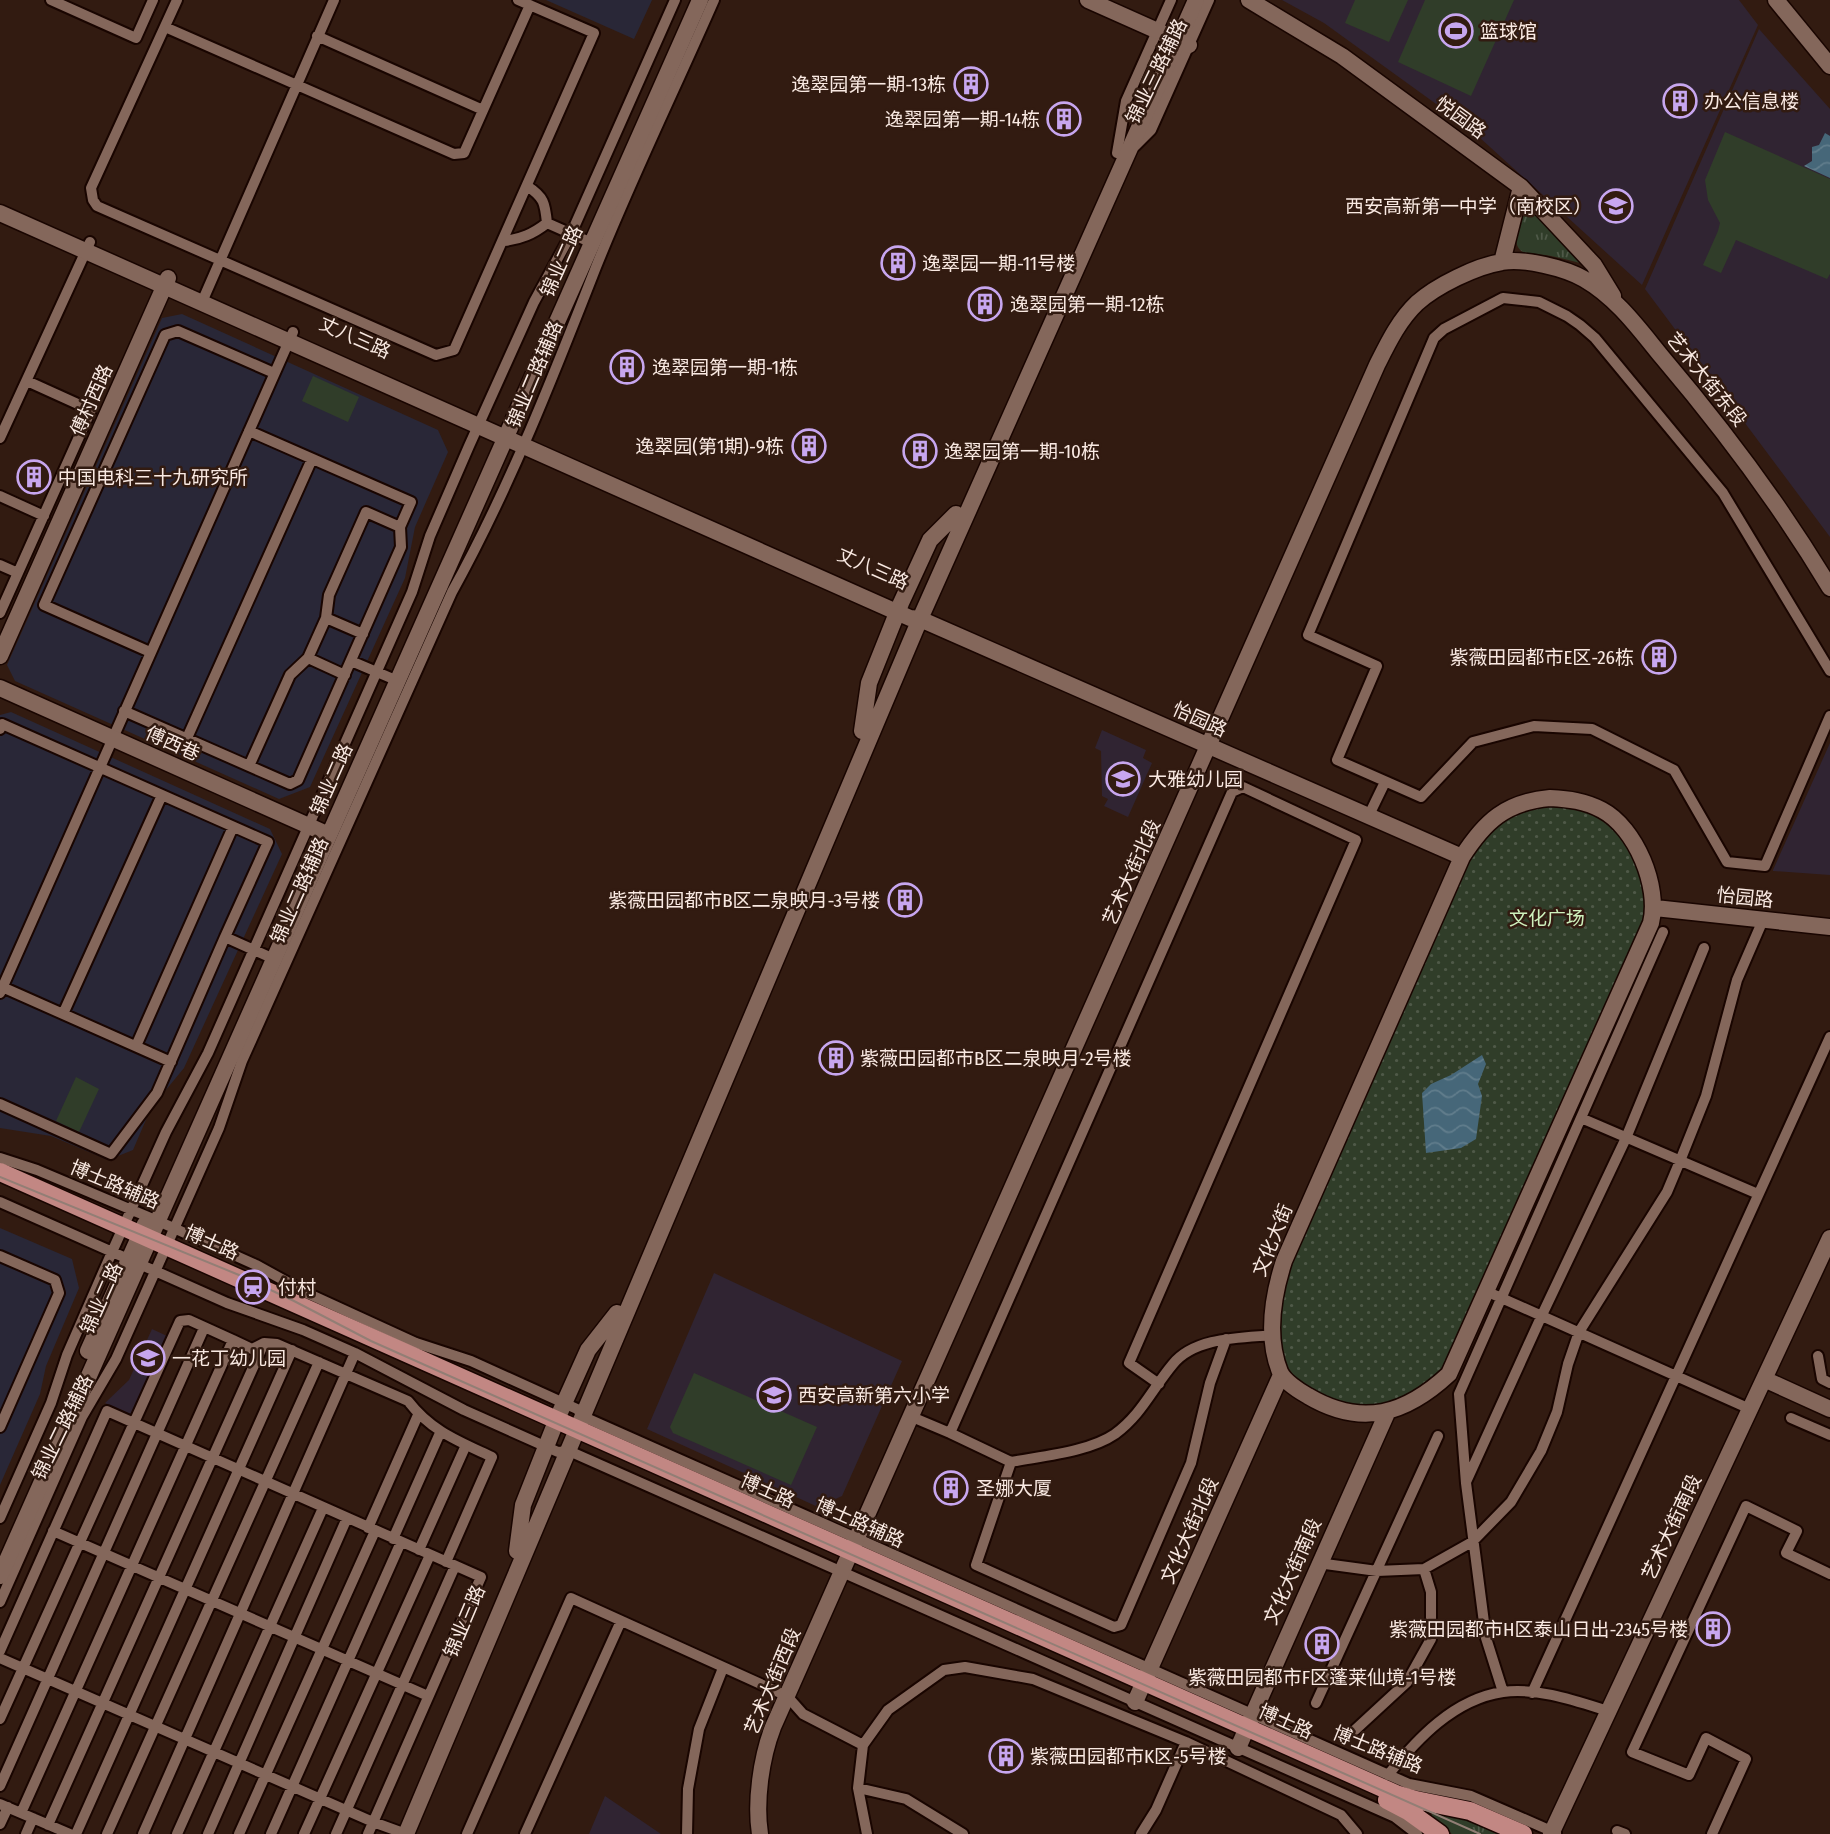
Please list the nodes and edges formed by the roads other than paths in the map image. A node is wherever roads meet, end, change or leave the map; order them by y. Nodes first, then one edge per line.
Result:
1 (51, 0) edge
2 (153, 0) edge
3 (177, 0) edge
4 (334, 0) edge
5 (518, 0) edge
6 (675, 0) edge
7 (688, 0) edge
8 (700, 0) edge
9 (714, 0) edge
10 (1088, 0) edge
11 (1111, 0) edge
12 (1171, 0) edge
13 (1185, 0) edge
14 (1196, 0) edge
15 (1209, 0) edge
16 (1250, 0) edge
17 (1776, 0) edge
18 (1789, 0) edge
19 (530, 5) junction
20 (164, 27) junction
21 (1175, 34) junction
22 (317, 36) junction
23 (1830, 50) edge
24 (1830, 66) edge
25 (296, 85) junction
26 (484, 110) junction
27 (1122, 153) junction
28 (527, 186) junction
29 (1521, 187) junction
30 (0, 202) edge
31 (0, 213) edge
32 (547, 223) junction
33 (582, 238) junction
34 (504, 240) junction
35 (88, 246) junction
36 (218, 261) junction
37 (1502, 262) junction
38 (167, 281) junction
39 (204, 298) junction
40 (1617, 303) junction
41 (291, 337) junction
42 (275, 373) junction
43 (27, 381) junction
44 (480, 421) junction
45 (248, 431) junction
46 (503, 431) junction
47 (0, 438) edge
48 (525, 440) junction
49 (312, 459) junction
50 (0, 496) edge
51 (44, 516) junction
52 (400, 527) junction
53 (0, 565) edge
54 (18, 573) junction
55 (1829, 586) edge
56 (0, 613) edge
57 (908, 613) junction
58 (326, 618) junction
59 (363, 634) junction
60 (150, 652) junction
61 (0, 656) edge
62 (308, 658) junction
63 (351, 661) junction
64 (1830, 671) edge
65 (345, 675) junction
66 (387, 677) junction
67 (0, 688) edge
68 (124, 711) junction
69 (1830, 716) edge
70 (0, 729) edge
71 (187, 738) junction
72 (113, 740) junction
73 (1210, 746) junction
74 (249, 766) junction
75 (101, 768) junction
76 (1385, 782) junction
77 (162, 795) junction
78 (1369, 815) junction
79 (233, 827) junction
80 (319, 830) junction
81 (1462, 857) junction
82 (1655, 908) junction
83 (1763, 919) junction
84 (1830, 927) edge
85 (1663, 932) dead end
86 (225, 937) junction
87 (1704, 948) dead end
88 (264, 955) junction
89 (1, 989) edge
90 (63, 1014) junction
91 (1830, 1037) edge
92 (136, 1046) junction
93 (171, 1062) junction
94 (0, 1104) edge
95 (1581, 1118) junction
96 (1626, 1138) junction
97 (0, 1158) edge
98 (1680, 1161) junction
99 (0, 1172) edge
100 (0, 1185) edge
101 (1758, 1194) junction
102 (0, 1202) edge
103 (174, 1228) junction
104 (1830, 1238) edge
105 (141, 1242) junction
106 (0, 1256) edge
107 (1495, 1295) junction
108 (1542, 1315) junction
109 (205, 1328) junction
110 (1579, 1332) junction
111 (1274, 1335) junction
112 (1226, 1339) junction
113 (233, 1340) junction
114 (264, 1343) junction
115 (292, 1350) junction
116 (355, 1353) junction
117 (1818, 1356) dead end
118 (319, 1362) junction
119 (346, 1374) junction
120 (1281, 1375) junction
121 (1678, 1375) junction
122 (1764, 1380) junction
123 (1830, 1383) edge
124 (1159, 1384) junction
125 (1750, 1409) junction
126 (1830, 1409) edge
127 (1387, 1413) junction
128 (418, 1415) junction
129 (912, 1417) junction
130 (1791, 1418) dead end
131 (132, 1423) junction
132 (0, 1427) edge
133 (567, 1430) junction
134 (440, 1433) junction
135 (950, 1433) junction
136 (157, 1434) junction
137 (1830, 1435) edge
138 (1438, 1436) dead end
139 (466, 1445) junction
140 (185, 1446) junction
141 (212, 1458) junction
142 (1011, 1462) junction
143 (239, 1470) junction
144 (265, 1482) junction
145 (1466, 1483) junction
146 (293, 1494) junction
147 (323, 1508) junction
148 (0, 1518) edge
149 (347, 1518) junction
150 (372, 1529) junction
151 (53, 1531) junction
152 (397, 1541) junction
153 (79, 1542) junction
154 (1472, 1542) junction
155 (0, 1550) edge
156 (104, 1553) junction
157 (425, 1553) junction
158 (849, 1555) junction
159 (1318, 1563) junction
160 (450, 1564) junction
161 (131, 1566) junction
162 (1424, 1569) junction
163 (1377, 1571) junction
164 (1830, 1574) edge
165 (0, 1576) edge
166 (159, 1578) junction
167 (185, 1590) junction
168 (0, 1602) edge
169 (212, 1602) junction
170 (241, 1614) junction
171 (621, 1621) junction
172 (269, 1627) junction
173 (294, 1638) junction
174 (321, 1650) junction
175 (0, 1651) edge
176 (0, 1658) edge
177 (348, 1661) junction
178 (23, 1668) junction
179 (723, 1668) junction
180 (376, 1674) junction
181 (48, 1678) junction
182 (401, 1685) junction
183 (1143, 1686) junction
184 (76, 1691) junction
185 (1503, 1692) junction
186 (1532, 1693) junction
187 (428, 1696) junction
188 (787, 1696) junction
189 (104, 1703) junction
190 (1316, 1703) dead end
191 (1608, 1711) junction
192 (130, 1714) junction
193 (0, 1719) edge
194 (157, 1726) junction
195 (1355, 1730) dead end
196 (1245, 1731) junction
197 (186, 1738) junction
198 (1186, 1742) junction
199 (863, 1745) junction
200 (214, 1751) junction
201 (240, 1762) junction
202 (266, 1774) junction
203 (1388, 1775) junction
204 (0, 1786) edge
205 (293, 1786) junction
206 (858, 1788) junction
207 (320, 1798) junction
208 (4, 1805) edge
209 (347, 1810) junction
210 (22, 1813) junction
211 (33, 1818) junction
212 (373, 1822) junction
213 (0, 1824) edge
214 (48, 1825) junction
215 (63, 1833) edge
216 (402, 1833) edge
217 (1554, 1833) edge
218 (26, 1834) edge
219 (76, 1834) edge
220 (107, 1834) edge
221 (143, 1834) edge
222 (177, 1834) edge
223 (208, 1834) edge
224 (239, 1834) edge
225 (271, 1834) edge
226 (304, 1834) edge
227 (336, 1834) edge
228 (368, 1834) edge
229 (467, 1834) edge
230 (525, 1834) edge
231 (687, 1834) edge
232 (760, 1834) edge
233 (867, 1834) edge
234 (962, 1834) edge
235 (1140, 1834) edge
236 (1357, 1834) edge
237 (1417, 1834) edge
238 (1440, 1834) edge
239 (1523, 1834) edge
240 (1713, 1834) edge

1 - 2 street
3 - 20 street
4 - 22 street
5 - 19 street
6 - 33 street, 锦业二路辅路
7 - 33 street, 锦业二路
8 - 33 street, 锦业二路
9 - 48 street, 锦业二路辅路
10 - 21 street
11 - 21 street
12 - 21 street, 锦业三路辅路
13 - 21 street
14 - 21 street
15 - 21 street, 锦业三路辅路
16 - 29 street, 悦园路
17 - 24 street
18 - 23 street
19 - 26 street
19 - 28 street
20 - 25 street
20 - 36 street
21 - 27 street
21 - 27 street, 锦业三路辅路
22 - 25 street
22 - 26 street
25 - 26 street
25 - 36 street
27 - 57 street
27 - 57 street
28 - 32 street
28 - 34 street
29 - 37 street
29 - 40 street, 悦园路
30 - 35 street, 丈八三路
31 - 35 street, 丈八三路
32 - 33 street
32 - 34 street
33 - 44 street, 锦业二路辅路
33 - 46 street, 锦业二路
34 - 36 street
35 - 38 street, 丈八三路
35 - 43 street
36 - 39 street
37 - 40 street, 艺术大街东段
37 - 73 street, 艺术大街北段
38 - 39 street, 丈八三路
38 - 61 street, 傅村西路
39 - 41 street, 丈八三路
40 - 55 street, 艺术大街东段
41 - 42 street
41 - 44 street, 丈八三路
42 - 45 street
42 - 60 street
43 - 47 street
43 - 51 street
44 - 46 street, 丈八三路
44 - 66 street, 锦业二路辅路
45 - 49 street
45 - 60 street
46 - 48 street, 丈八三路
46 - 66 street, 锦业二路
48 - 57 street, 丈八三路
48 - 103 street, 锦业二路辅路
49 - 52 street
49 - 71 street
50 - 51 street
51 - 54 street
52 - 58 street
52 - 59 street
53 - 54 street
54 - 56 street
57 - 73 street, 怡园路
57 - 133 street
57 - 133 street
58 - 59 street
58 - 62 street
59 - 63 street
60 - 68 street
62 - 65 street
62 - 74 street
63 - 65 street
63 - 66 street
64 - 76 street
65 - 74 street
66 - 80 street, 锦业二路
67 - 72 street, 傅西巷
68 - 71 street
68 - 72 street
69 - 76 street
70 - 75 street
71 - 74 street
72 - 75 street
72 - 80 street, 傅西巷
73 - 78 street, 怡园路
73 - 129 street, 艺术大街北段
75 - 77 street
75 - 89 street
76 - 78 street
77 - 79 street
77 - 90 street
78 - 81 street, 怡园路
79 - 86 street
79 - 92 street
80 - 88 street, 锦业二路
81 - 82 street, 文化大街
81 - 111 street, 文化大街
82 - 83 street, 怡园路
82 - 107 street
83 - 84 street, 怡园路
83 - 98 street
85 - 95 street
86 - 88 street
86 - 93 street
87 - 96 street
88 - 105 street, 锦业二路
89 - 90 street
90 - 92 street
91 - 101 street
92 - 93 street
93 - 94 street
95 - 96 street
95 - 107 street
96 - 98 street
96 - 108 street
97 - 105 street, 博士路辅路
98 - 101 street
98 - 110 street
99 - 105 main road, 博士路
100 - 105 main road, 博士路
101 - 121 street
102 - 105 street, 博士路辅路
103 - 105 street, 锦业二路辅路
103 - 105 street, 博士路辅路
103 - 133 street, 博士路辅路
104 - 122 street, 艺术大街南段
105 - 116 street, 博士路辅路
105 - 133 main road, 博士路
105 - 148 street, 锦业二路辅路
105 - 155 street, 锦业二路
105 - 165 street, 锦业二路
105 - 168 street, 锦业二路辅路
106 - 132 street
107 - 108 street
107 - 127 street
107 - 145 street
108 - 110 street
108 - 145 street
109 - 113 street
109 - 131 street
109 - 136 street
110 - 121 street
110 - 154 street
111 - 112 street
111 - 120 street, 文化大街
112 - 124 street
112 - 142 street
113 - 114 street
113 - 140 street
114 - 115 street
114 - 141 street
115 - 118 street
115 - 143 street
116 - 119 street
116 - 133 street, 博士路辅路
117 - 123 street
118 - 119 street
118 - 144 street
119 - 128 street
119 - 146 street
120 - 127 street
120 - 183 street, 文化大街北段
121 - 125 street
121 - 186 street
122 - 125 street, 艺术大街南段
122 - 126 street
124 - 135 street
124 - 142 street
125 - 191 street, 艺术大街南段
127 - 159 street, 文化大街南段
128 - 134 street
128 - 150 street
129 - 135 street
129 - 158 street, 艺术大街北段
130 - 137 street
131 - 136 street
131 - 151 street
131 - 153 street
133 - 158 main road, 博士路
133 - 216 street, 锦业三路
133 - 216 street, 锦业三路
134 - 139 street
134 - 152 street
135 - 142 street
136 - 140 street
136 - 156 street
138 - 163 street
139 - 157 street
139 - 160 street
140 - 141 street
140 - 161 street
141 - 143 street
141 - 166 street
143 - 144 street
143 - 167 street
144 - 146 street
144 - 169 street
145 - 154 street
146 - 147 street
146 - 170 street
147 - 149 street
147 - 172 street
149 - 150 street
149 - 173 street
150 - 152 street
150 - 174 street
151 - 153 street
151 - 175 street
152 - 157 street
152 - 177 street
153 - 156 street
153 - 178 street
154 - 162 street
154 - 185 street
156 - 161 street
156 - 181 street
157 - 160 street
157 - 180 street
158 - 183 main road, 博士路
158 - 188 street, 艺术大街西段
159 - 163 street
159 - 196 street, 文化大街南段
160 - 182 street
160 - 187 street
161 - 166 street
161 - 184 street
162 - 163 street
162 - 195 street
163 - 190 street
164 - 240 street
166 - 167 street
166 - 189 street
167 - 169 street
167 - 192 street
169 - 170 street
169 - 194 street
170 - 172 street
170 - 197 street
171 - 179 street
171 - 229 street
171 - 230 street
172 - 173 street
172 - 200 street
173 - 174 street
173 - 201 street
174 - 177 street
174 - 202 street
176 - 178 street
177 - 180 street
177 - 205 street
178 - 181 street
178 - 193 street
179 - 188 street
179 - 231 street
180 - 182 street
180 - 207 street
181 - 184 street
181 - 204 street
182 - 187 street
182 - 209 street
183 - 196 main road, 博士路
184 - 189 street
184 - 210 street
185 - 186 street
185 - 203 street
186 - 191 street
187 - 212 street
188 - 199 street
188 - 232 street, 艺术大街西段
189 - 192 street
189 - 214 street
191 - 217 street, 艺术大街南段
192 - 194 street
192 - 219 street
194 - 197 street
194 - 220 street
196 - 203 street, 博士路辅路
196 - 237 street
196 - 238 main road, 博士路
196 - 239 main road, 博士路
197 - 200 street
197 - 221 street
198 - 199 street
198 - 235 street
198 - 236 street
199 - 206 street
200 - 201 street
200 - 222 street
201 - 202 street
201 - 223 street
202 - 205 street
202 - 224 street
203 - 217 street, 博士路辅路
205 - 207 street
205 - 225 street
206 - 233 street
206 - 234 street
207 - 209 street
207 - 226 street
208 - 210 street
208 - 213 street
209 - 212 street
209 - 227 street
210 - 211 street
211 - 214 street
211 - 218 street
212 - 216 street
212 - 228 street
214 - 215 street

